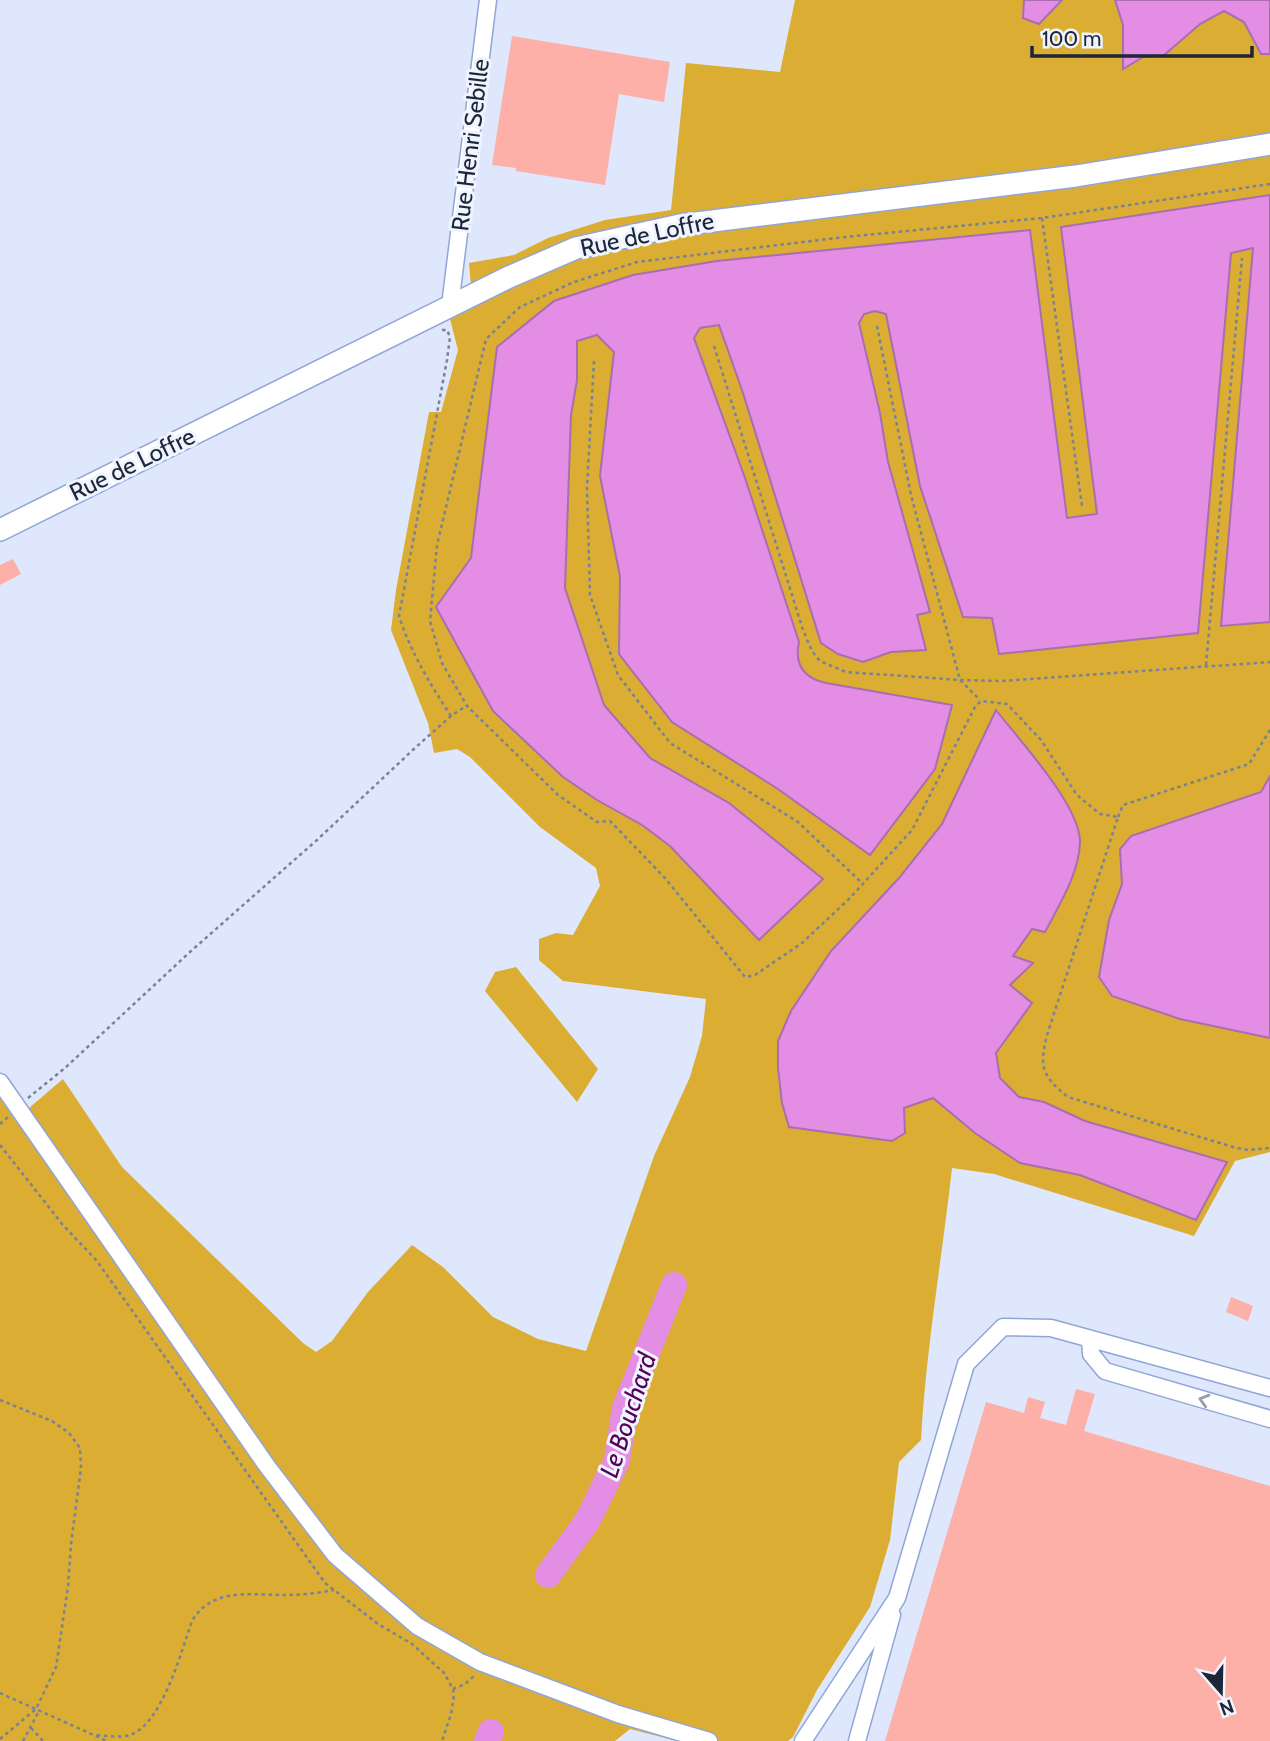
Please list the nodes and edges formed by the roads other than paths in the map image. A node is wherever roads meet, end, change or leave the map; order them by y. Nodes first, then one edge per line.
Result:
1 (488, 0) edge
2 (1270, 144) edge
3 (451, 298) junction
4 (0, 530) edge
5 (0, 1082) edge
6 (1090, 1339) junction
7 (1270, 1388) edge
8 (1270, 1419) edge
9 (897, 1598) junction
10 (709, 1741) edge
11 (803, 1741) edge
12 (857, 1741) edge

1 - 3 lane, Rue Henri Sebille
2 - 3 main road, Rue de Loffre
3 - 4 main road, Rue de Loffre
5 - 10 lane
6 - 7 lane
8 -> 6 lane
6 - 9 lane
9 - 11 lane
9 - 12 lane

